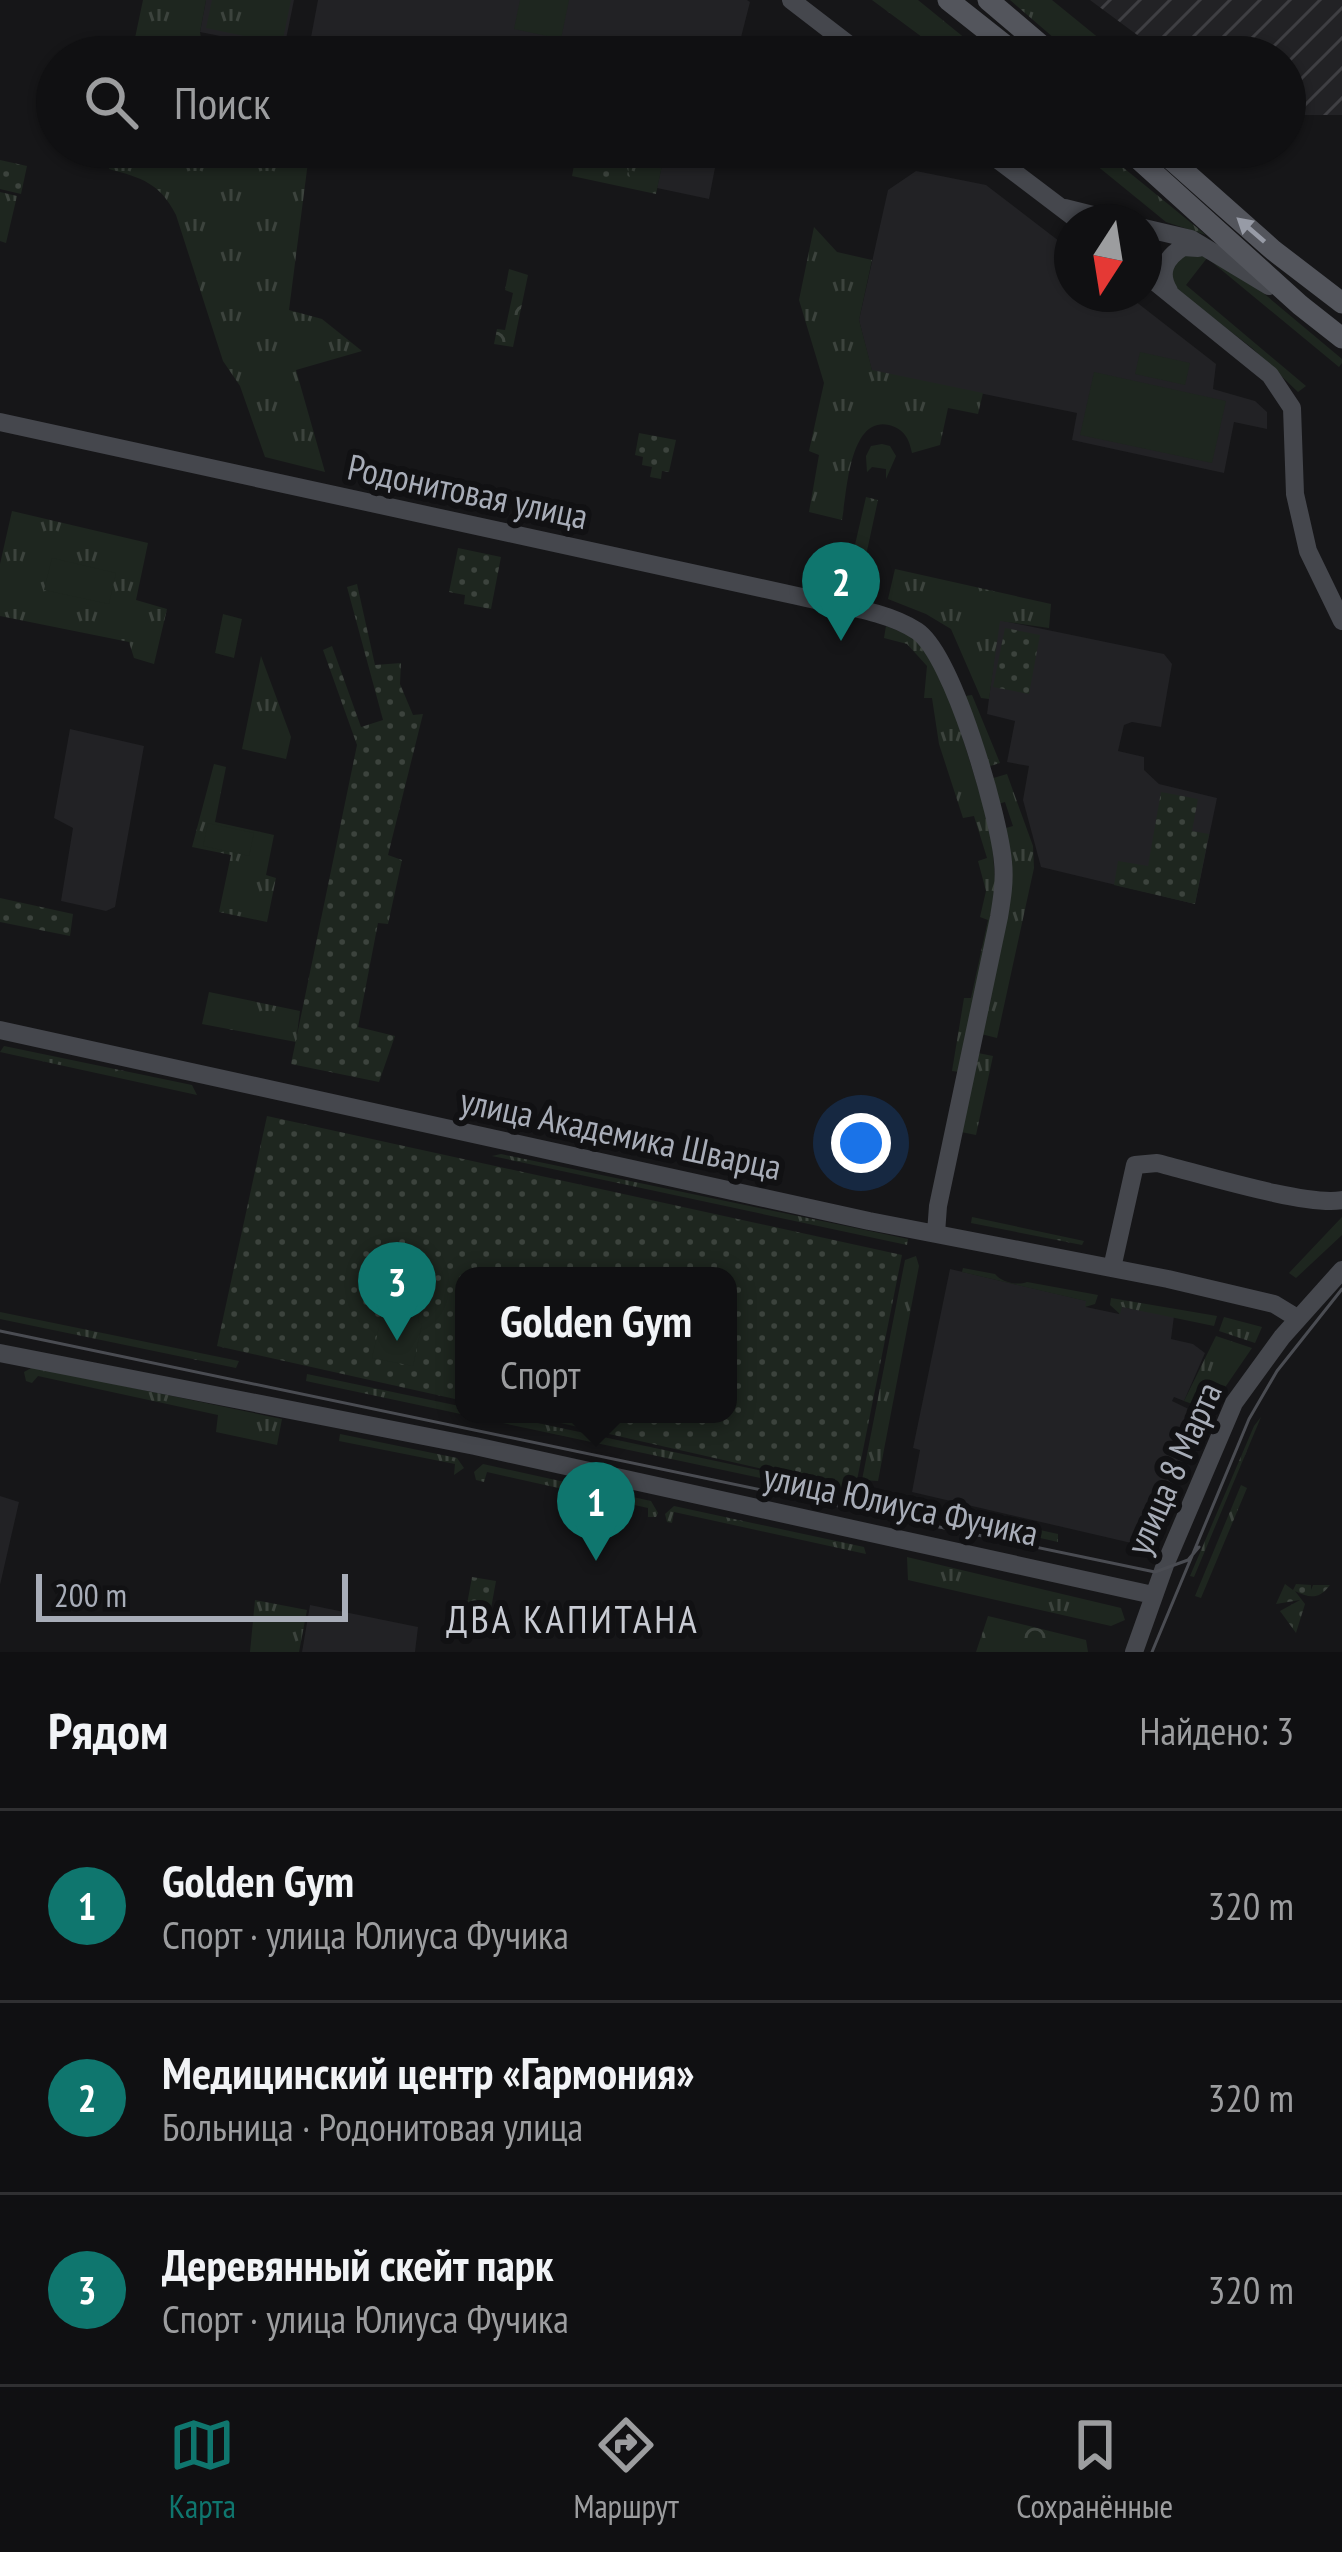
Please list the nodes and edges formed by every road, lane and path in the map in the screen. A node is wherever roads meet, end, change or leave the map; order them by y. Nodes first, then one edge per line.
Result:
1 (791, 0) edge
2 (948, 0) edge
3 (988, 0) edge
4 (838, 36) edge
5 (994, 36) edge
6 (1030, 36) edge
7 (1009, 168) edge
8 (1148, 168) edge
9 (1180, 168) edge
10 (1056, 204) edge
11 (1162, 232) edge
12 (1212, 250) junction
13 (1162, 288) edge
14 (1171, 295) junction
15 (1342, 300) edge
16 (1300, 305) junction
17 (1342, 338) edge
18 (0, 422) edge
19 (1342, 621) edge
20 (0, 1030) edge
21 (1342, 1200) edge
22 (936, 1233) junction
23 (1112, 1268) junction
24 (1342, 1270) edge
25 (1298, 1318) junction
26 (0, 1353) edge
27 (1153, 1595) junction
28 (1134, 1652) edge

1 - 4 street
2 - 5 main road
3 - 6 main road
7 - 10 street
8 - 16 main road
15 -> 9 main road
11 - 12 street
12 - 14 street
12 - 16 street
13 - 14 street
14 - 19 street
16 - 17 main road
18 - 22 street, Родонитовая улица
20 - 22 street, улица Академика Шварца
21 - 23 street
22 - 23 street, улица Академика Шварца
23 - 25 street, улица Академика Шварца
24 - 25 street, улица 8 Марта
25 - 27 street, улица 8 Марта
26 - 27 street, улица Юлиуса Фучика
27 - 28 street, улица 8 Марта

